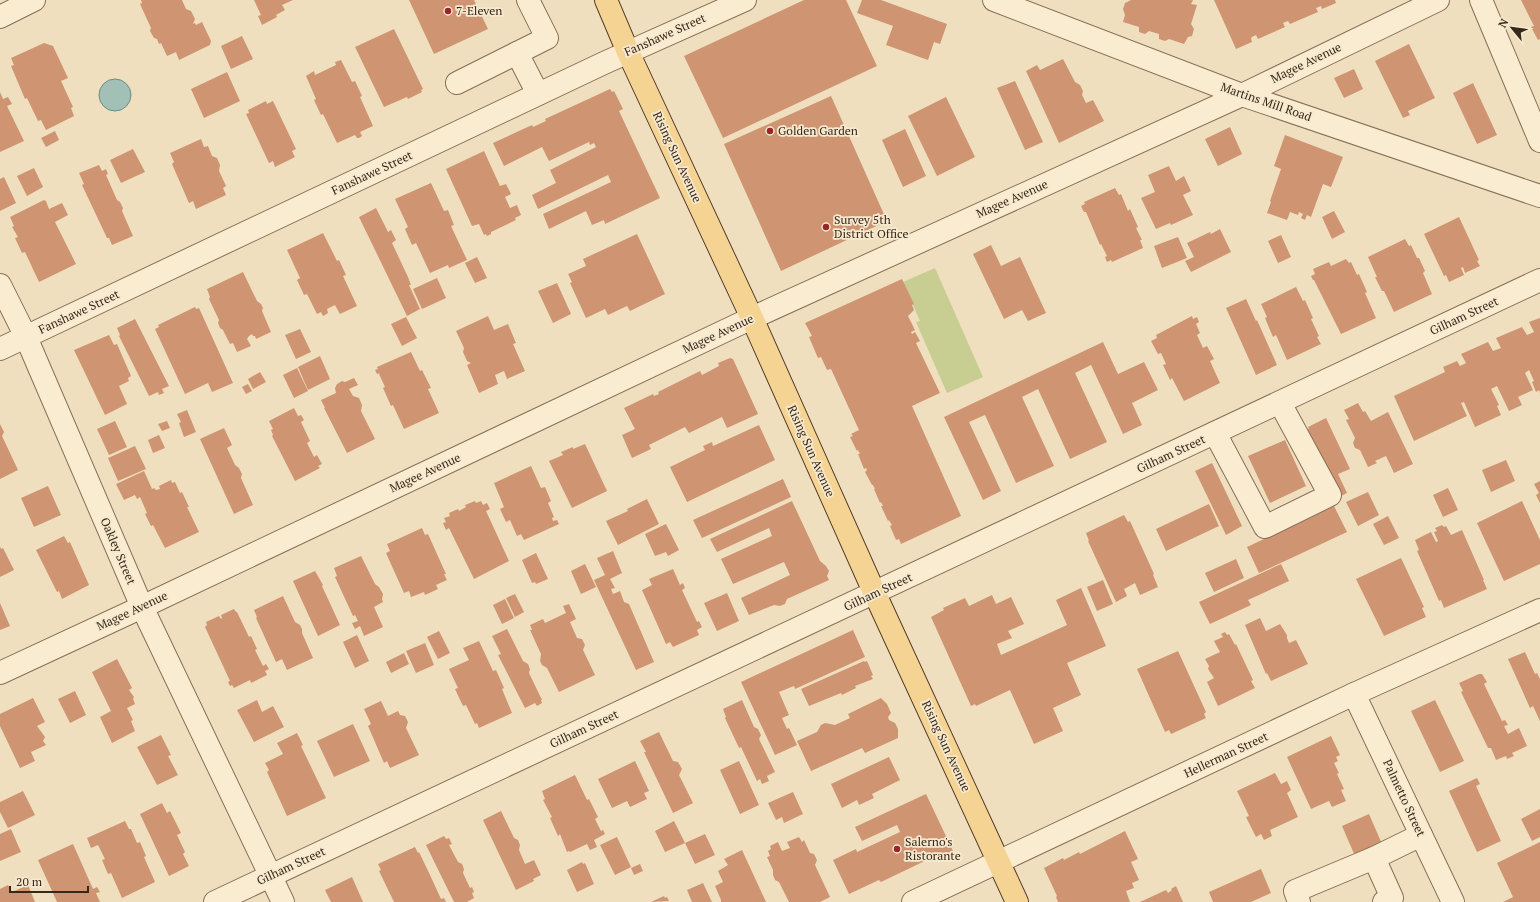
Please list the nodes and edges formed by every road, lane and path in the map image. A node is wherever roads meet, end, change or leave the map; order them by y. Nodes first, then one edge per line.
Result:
1 (34, 0) edge
2 (528, 0) edge
3 (606, 0) edge
4 (745, 0) edge
5 (994, 0) edge
6 (1438, 0) edge
7 (1481, 0) edge
8 (0, 17) edge
9 (628, 52) junction
10 (517, 53) junction
11 (457, 83) dead end
12 (538, 94) junction
13 (1242, 95) junction
14 (1540, 141) edge
15 (1540, 196) edge
16 (1540, 280) edge
17 (0, 285) edge
18 (752, 318) junction
19 (26, 337) junction
20 (0, 349) edge
21 (1280, 403) junction
22 (1216, 433) junction
23 (875, 594) junction
24 (142, 607) junction
25 (1540, 610) edge
26 (0, 673) edge
27 (1354, 694) junction
28 (1421, 835) junction
29 (1374, 858) junction
30 (1000, 862) junction
31 (271, 876) junction
32 (1446, 900) edge
33 (215, 902) edge
34 (283, 902) edge
35 (913, 902) edge
36 (1017, 902) edge
37 (1299, 902) edge
38 (1384, 902) edge

1 - 8 street
2 - 10 street
3 - 9 main road, Rising Sun Avenue
4 - 9 street, Fanshawe Street
5 - 13 street, Martins Mill Road
6 - 13 street, Magee Avenue
7 - 14 street
9 - 12 street, Fanshawe Street
9 - 18 main road, Rising Sun Avenue
10 - 11 street
10 - 12 street
12 - 19 street, Fanshawe Street
13 - 15 street, Martins Mill Road
13 - 18 street, Magee Avenue
16 - 21 street, Gilham Street
17 - 19 street, Oakley Street
18 - 23 main road, Rising Sun Avenue
18 - 24 street, Magee Avenue
19 - 20 street, Fanshawe Street
19 - 24 street, Oakley Street
21 - 22 street, Gilham Street
21 - 22 street
22 - 23 street, Gilham Street
23 - 30 main road, Rising Sun Avenue
23 - 31 street, Gilham Street
24 - 26 street, Magee Avenue
24 - 31 street, Oakley Street
25 - 27 street, Hellerman Street
27 - 28 street, Palmetto Street
27 - 30 street, Hellerman Street
28 - 29 street
28 - 32 street, Palmetto Street
29 - 37 street
29 - 38 street
30 - 35 street, Hellerman Street
30 - 36 main road, Rising Sun Avenue
31 - 33 street, Gilham Street
31 - 34 street, Oakley Street

